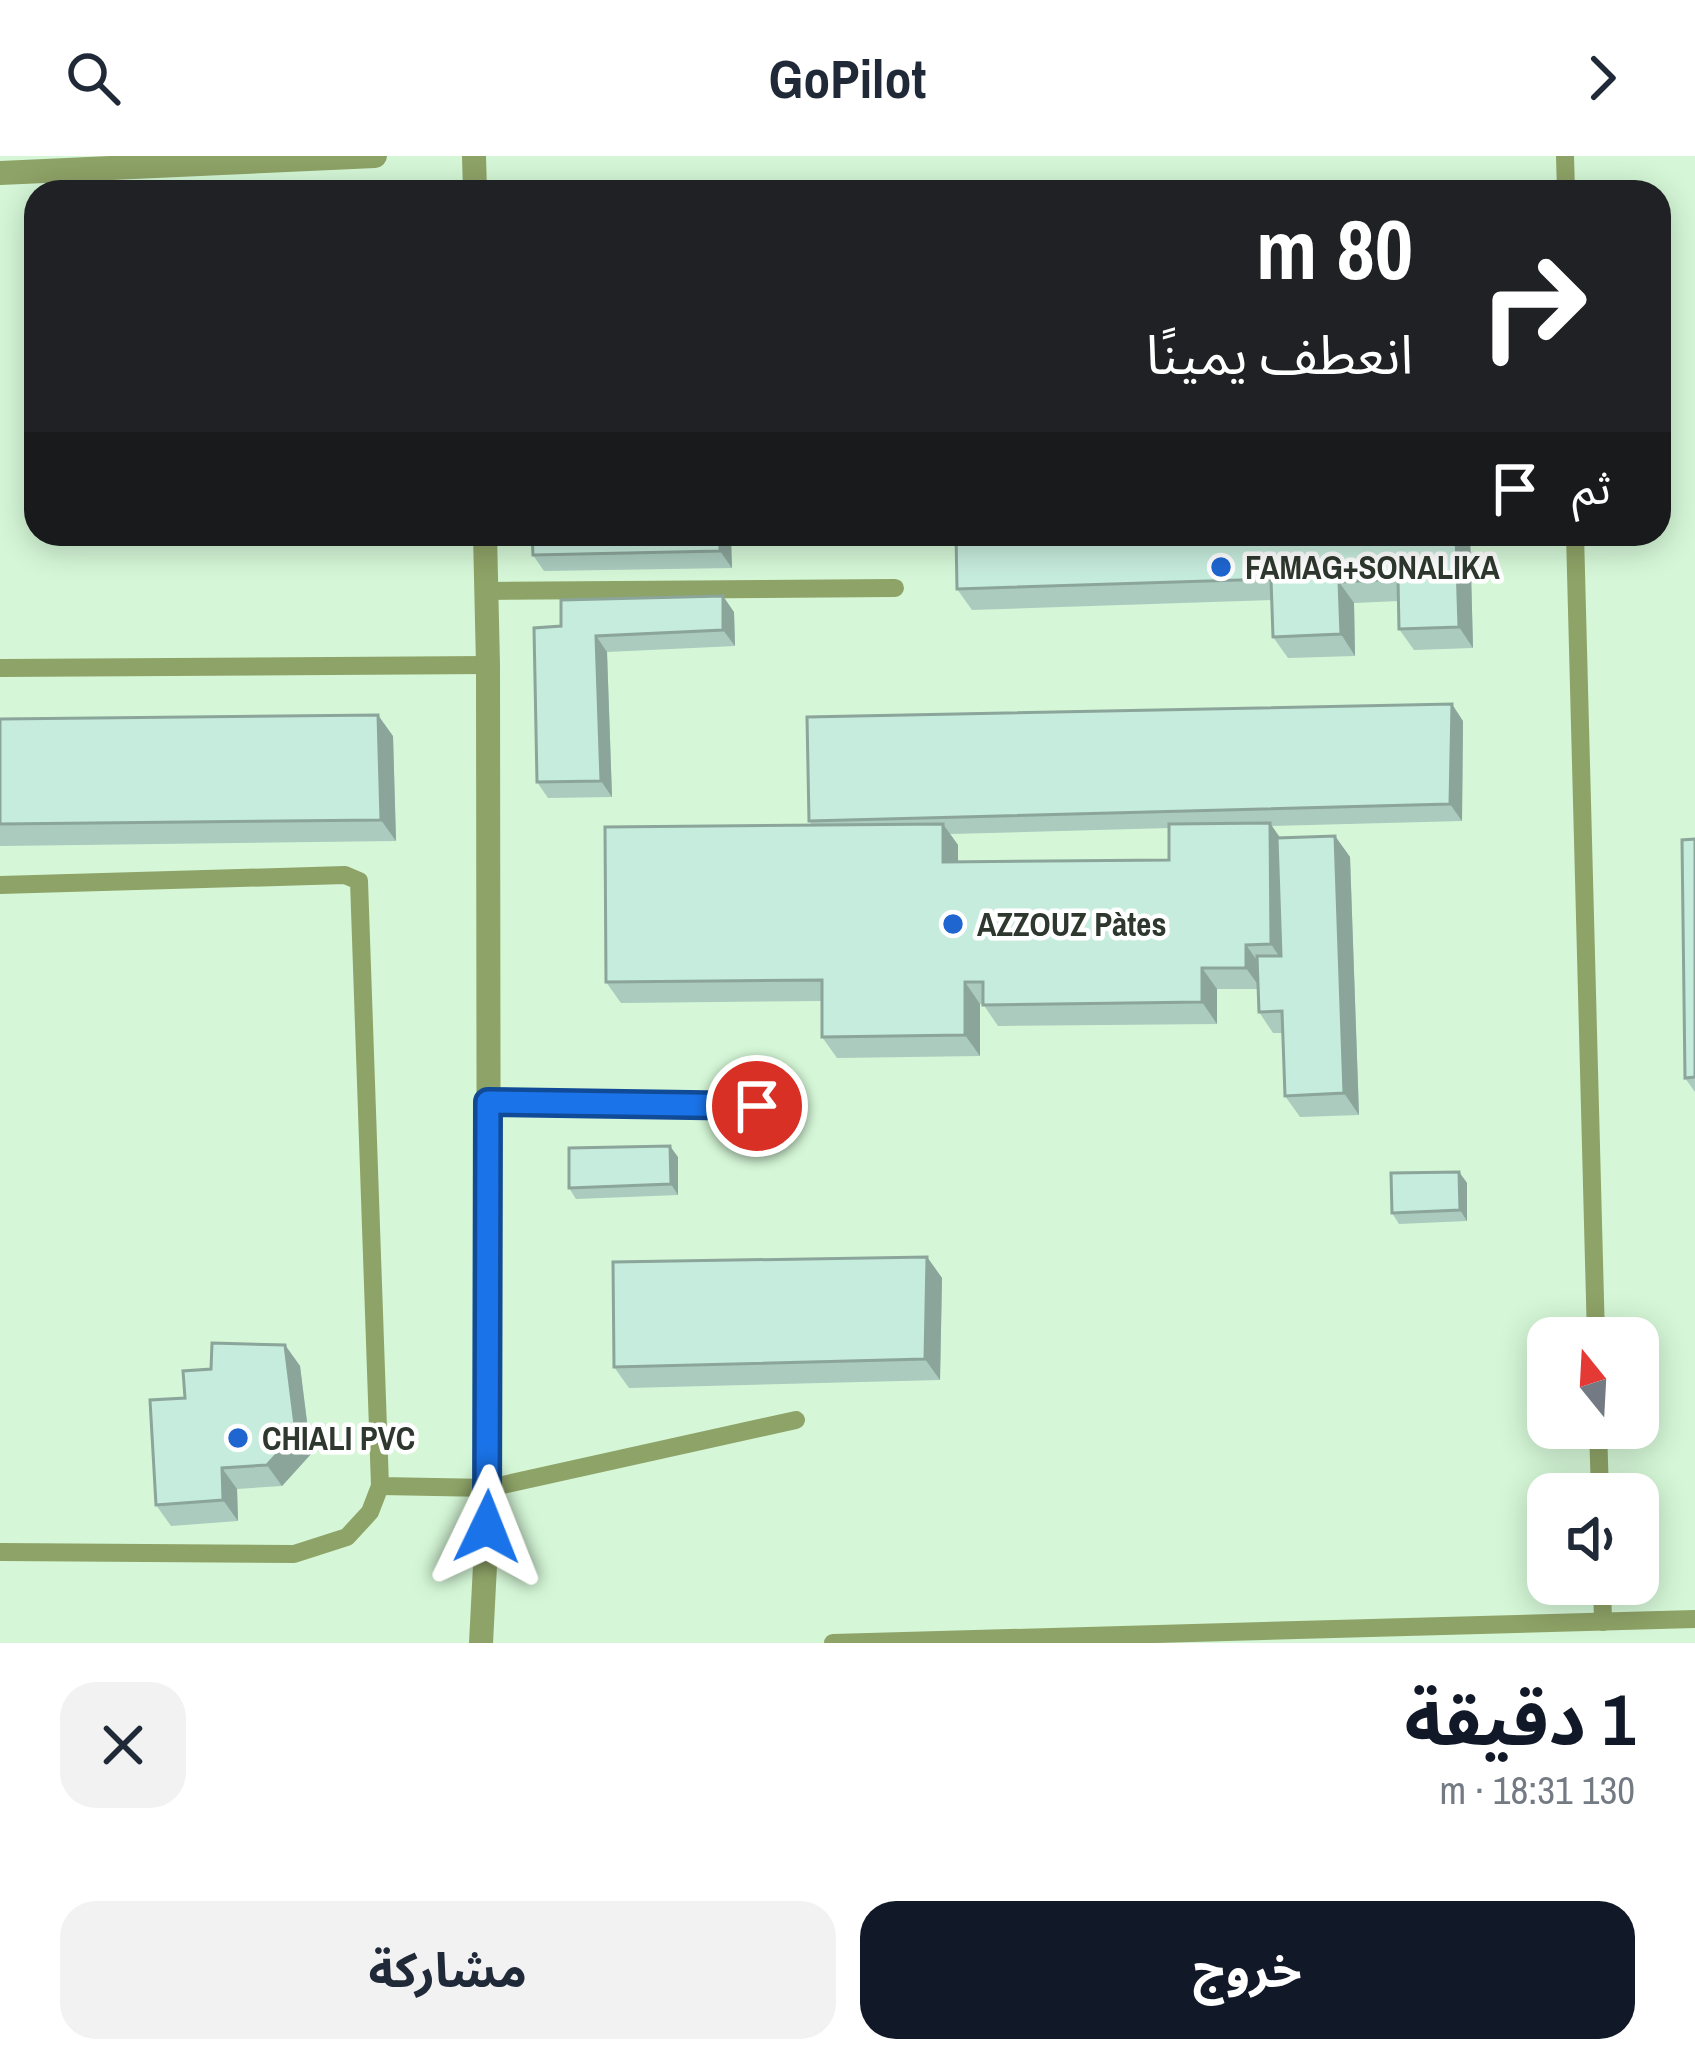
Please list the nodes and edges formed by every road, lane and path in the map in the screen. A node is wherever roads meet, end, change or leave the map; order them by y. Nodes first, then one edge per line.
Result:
1 (374, 156) edge
2 (0, 173) edge
3 (484, 546) edge
4 (1575, 546) edge
5 (896, 588) dead end
6 (486, 591) junction
7 (488, 665) junction
8 (0, 668) edge
9 (0, 884) edge
10 (488, 1102) junction
11 (757, 1106) dead end
12 (1595, 1317) edge
13 (796, 1420) dead end
14 (380, 1486) junction
15 (489, 1488) junction
16 (0, 1552) edge
17 (1603, 1605) edge
18 (1695, 1619) edge
19 (1603, 1622) junction
20 (481, 1643) edge
21 (833, 1643) edge

1 - 2 street
3 - 6 street
4 - 12 lane
5 - 6 lane
6 - 7 street
7 - 8 lane
7 - 10 street
9 - 14 lane
10 - 11 lane
10 - 15 street
13 - 15 lane
14 - 15 lane
14 - 16 lane
15 - 20 street
17 - 19 lane
18 - 19 lane
19 - 21 lane

